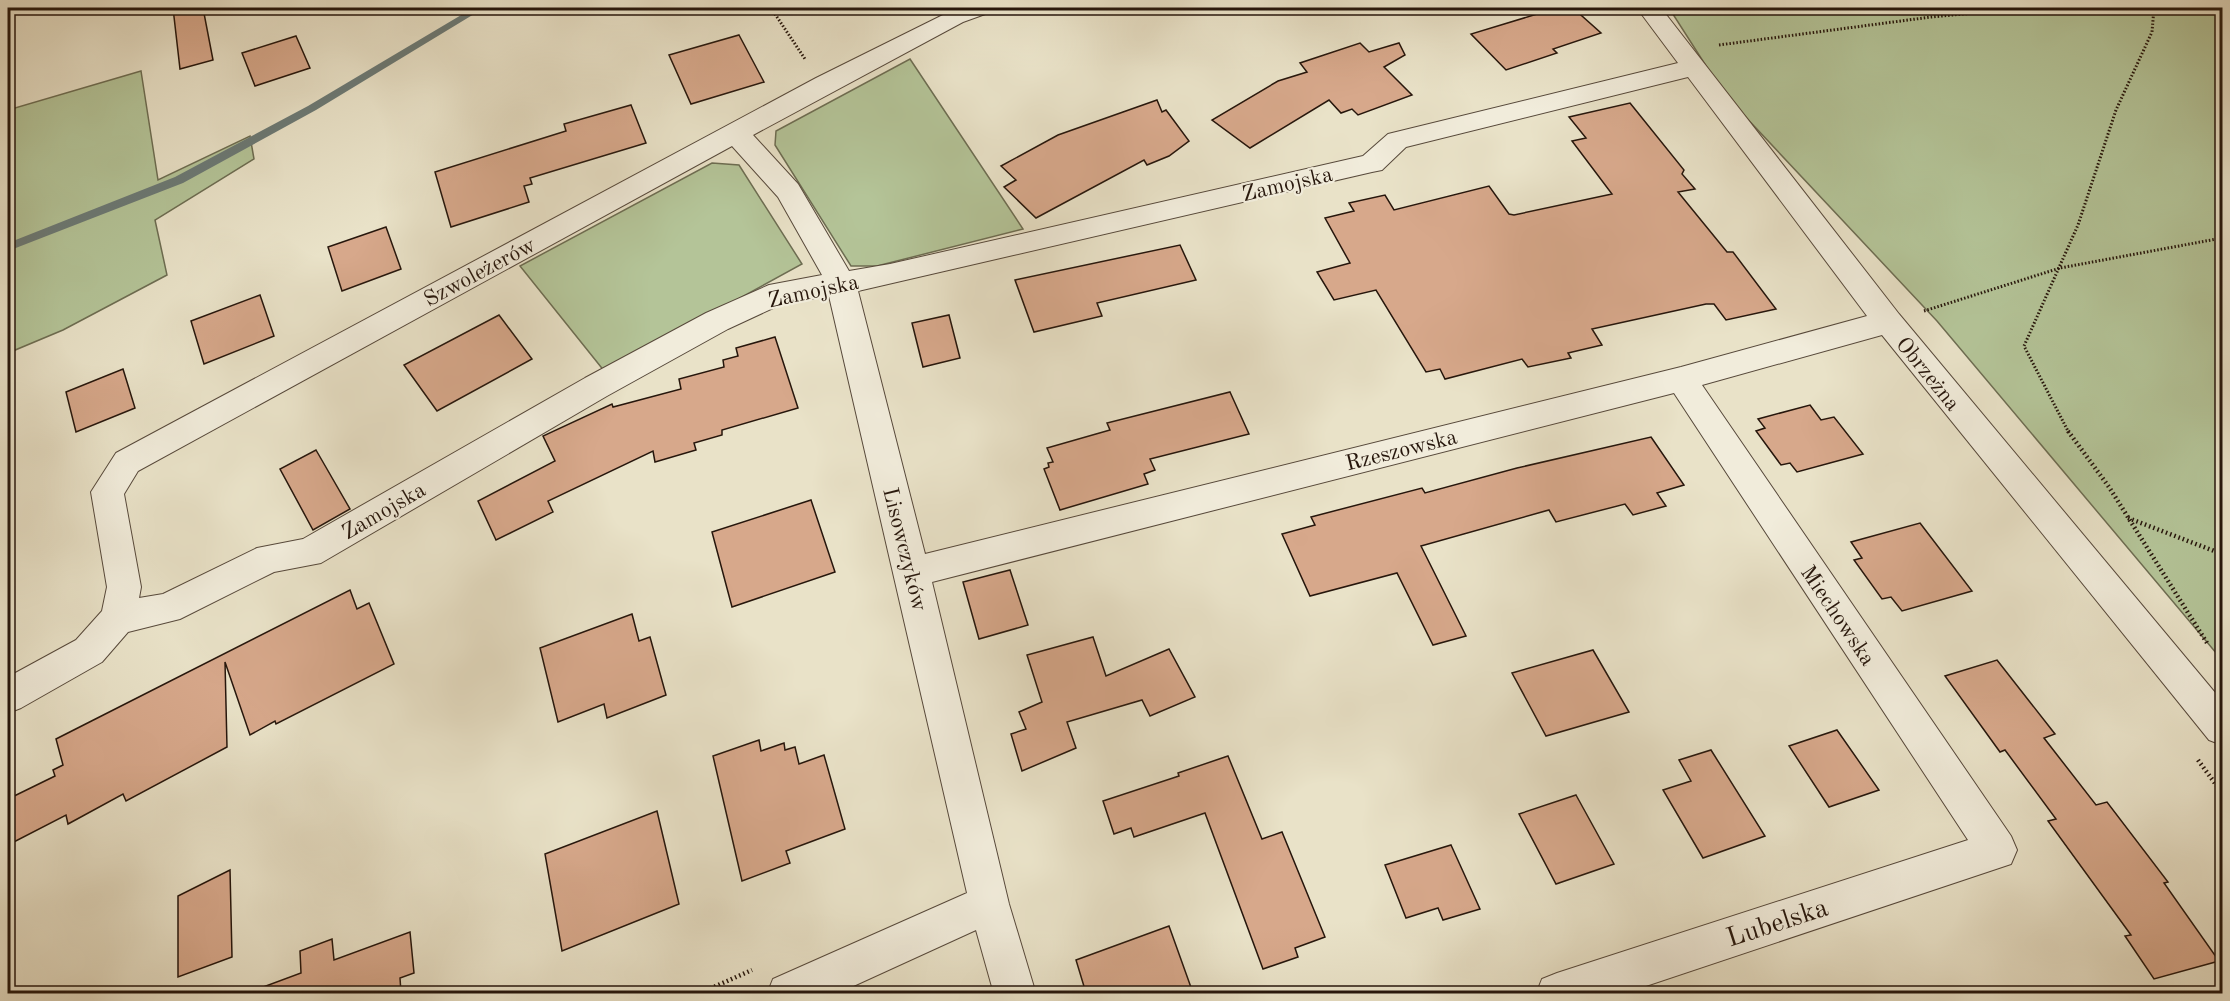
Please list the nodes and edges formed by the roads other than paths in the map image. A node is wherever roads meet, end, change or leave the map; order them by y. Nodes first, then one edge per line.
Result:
1 (979, 8) edge
2 (1649, 8) edge
3 (1687, 60) junction
4 (736, 133) junction
5 (841, 283) junction
6 (1888, 322) junction
7 (1681, 379) junction
8 (912, 572) junction
9 (118, 618) junction
10 (8, 696) edge
11 (2223, 728) edge
12 (1997, 850) joint
13 (989, 904) junction
14 (788, 993) edge
15 (1015, 993) edge
16 (1557, 993) edge

1 - 4 street, Szwoleżerów
2 - 3 street, Obrzeżna
3 - 5 street, Zamojska
3 - 6 street, Obrzeżna
4 - 5 street, Lisowczyków
4 - 9 street, Szwoleżerów
5 - 8 street, Lisowczyków
5 - 9 street, Zamojska
6 - 7 street, Rzeszowska
6 - 11 street, Obrzeżna
7 - 8 street, Rzeszowska
7 - 12 street, Miechowska
8 - 13 street, Lisowczyków
9 - 10 street
12 - 16 street, Lubelska
13 - 14 street
13 - 15 street, Lisowczyków

